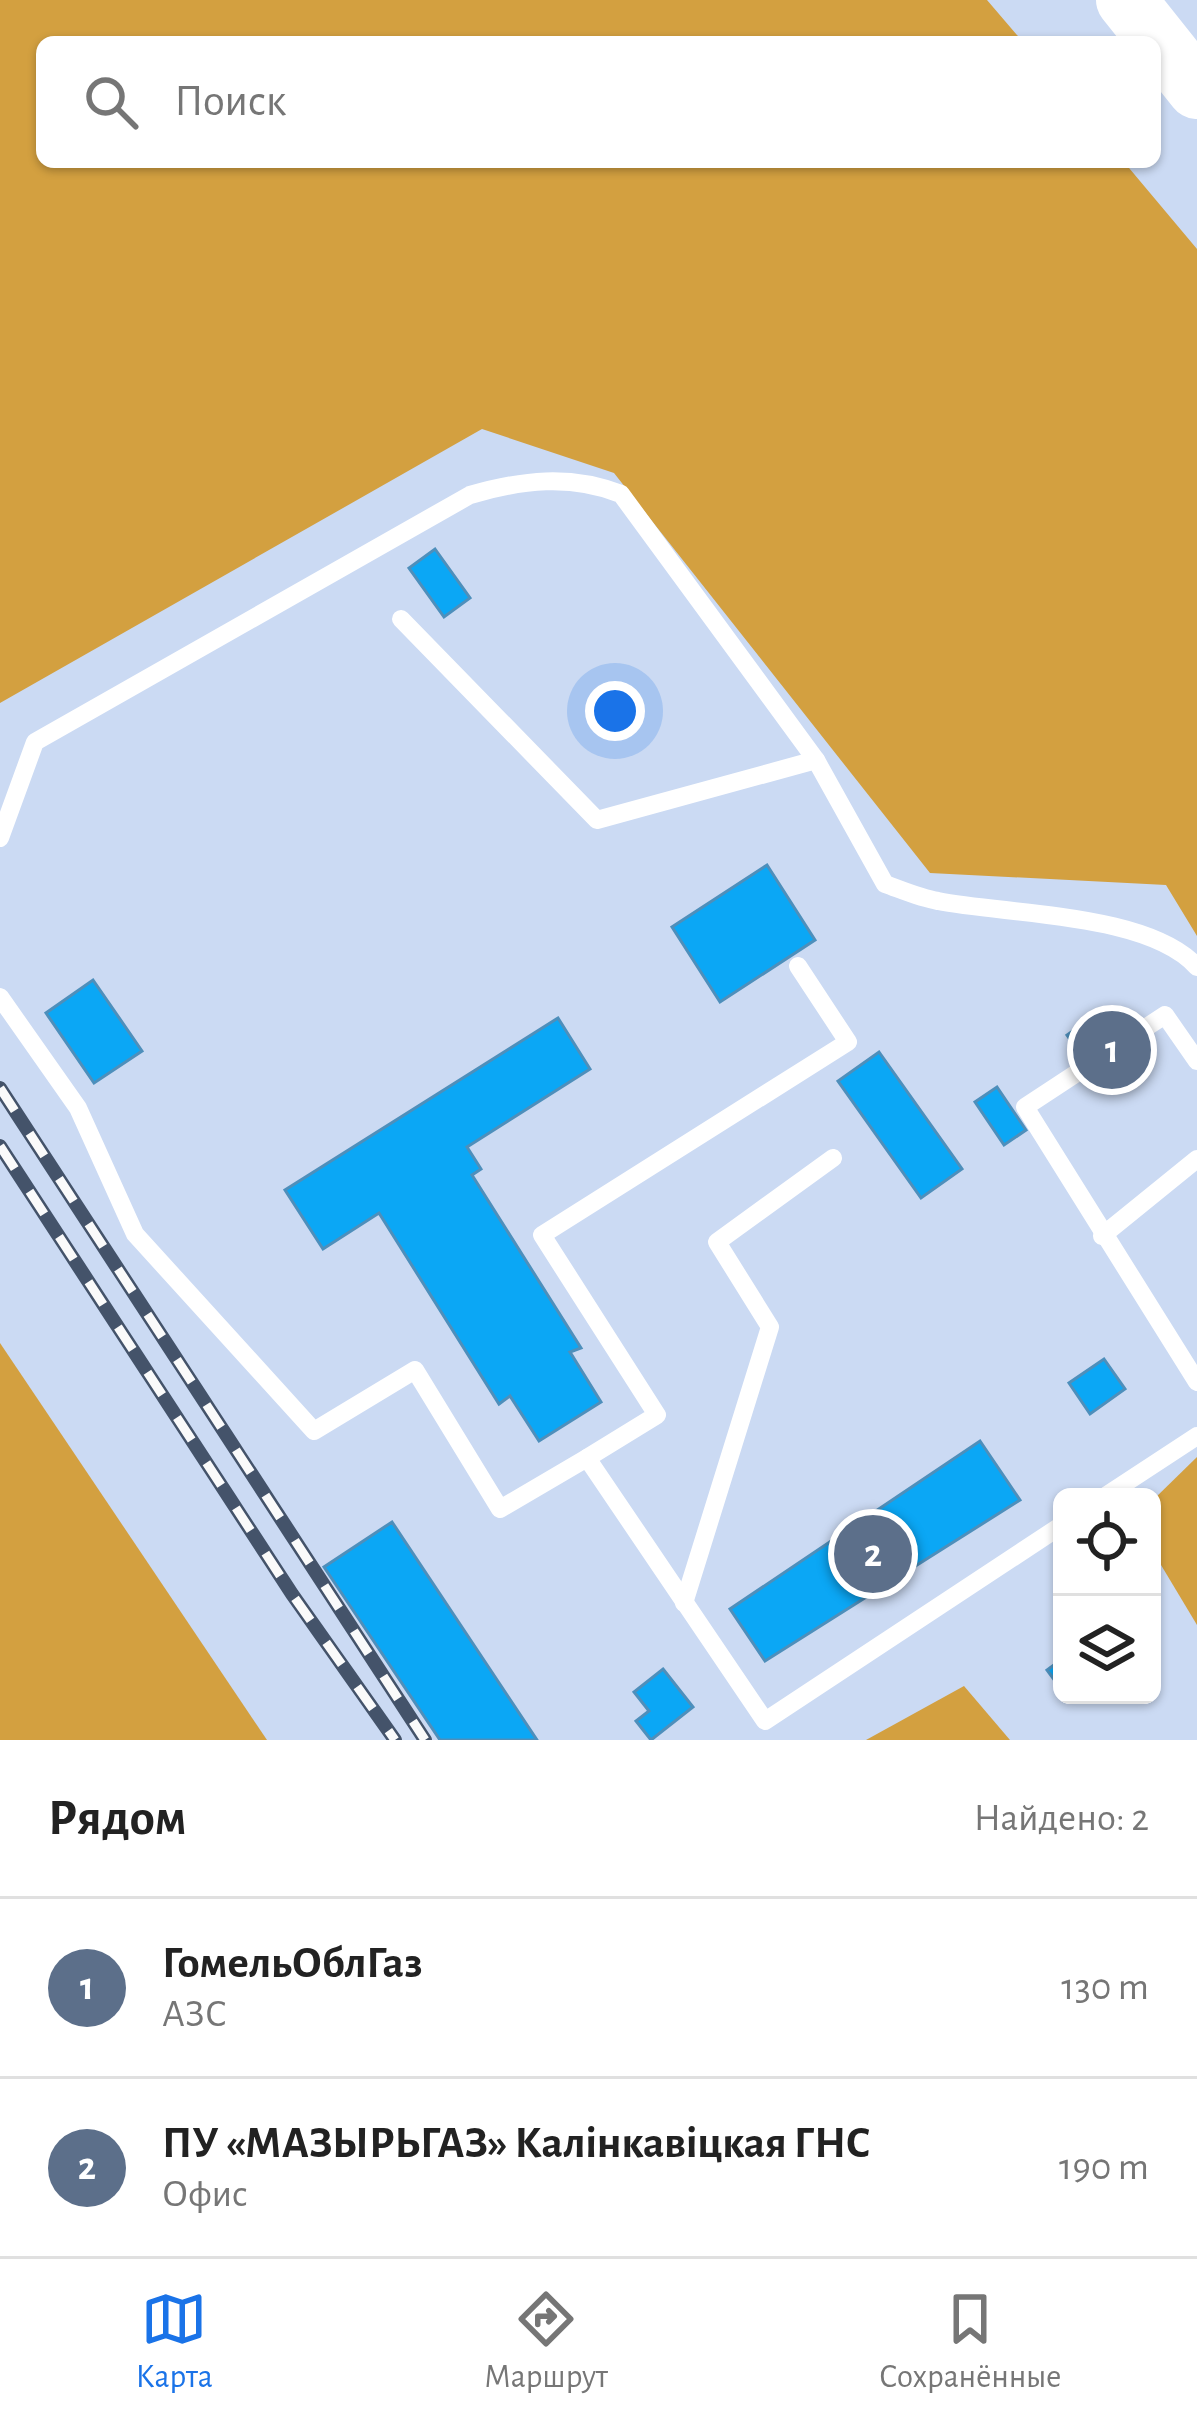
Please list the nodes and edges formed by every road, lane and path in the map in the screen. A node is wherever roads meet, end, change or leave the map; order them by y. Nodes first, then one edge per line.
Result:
1 (1126, 0) edge
2 (1155, 36) edge
3 (1161, 44) edge
4 (1197, 89) edge
5 (400, 619) dead end
6 (816, 760) junction
7 (0, 838) edge
8 (798, 967) dead end
9 (1197, 967) edge
10 (0, 997) edge
11 (1197, 1061) edge
12 (833, 1158) dead end
13 (1197, 1159) edge
14 (1102, 1236) junction
15 (1197, 1382) edge
16 (1197, 1436) edge
17 (587, 1458) junction
18 (1118, 1488) edge
19 (1053, 1531) edge
20 (684, 1603) junction

1 - 2 main road
3 - 4 main road
5 - 6 lane
6 - 7 lane
6 - 9 lane
8 - 17 lane
10 - 17 lane
11 - 14 lane
12 - 20 lane
13 - 14 lane
14 - 15 lane
16 - 18 lane
17 - 20 lane
19 - 20 lane

